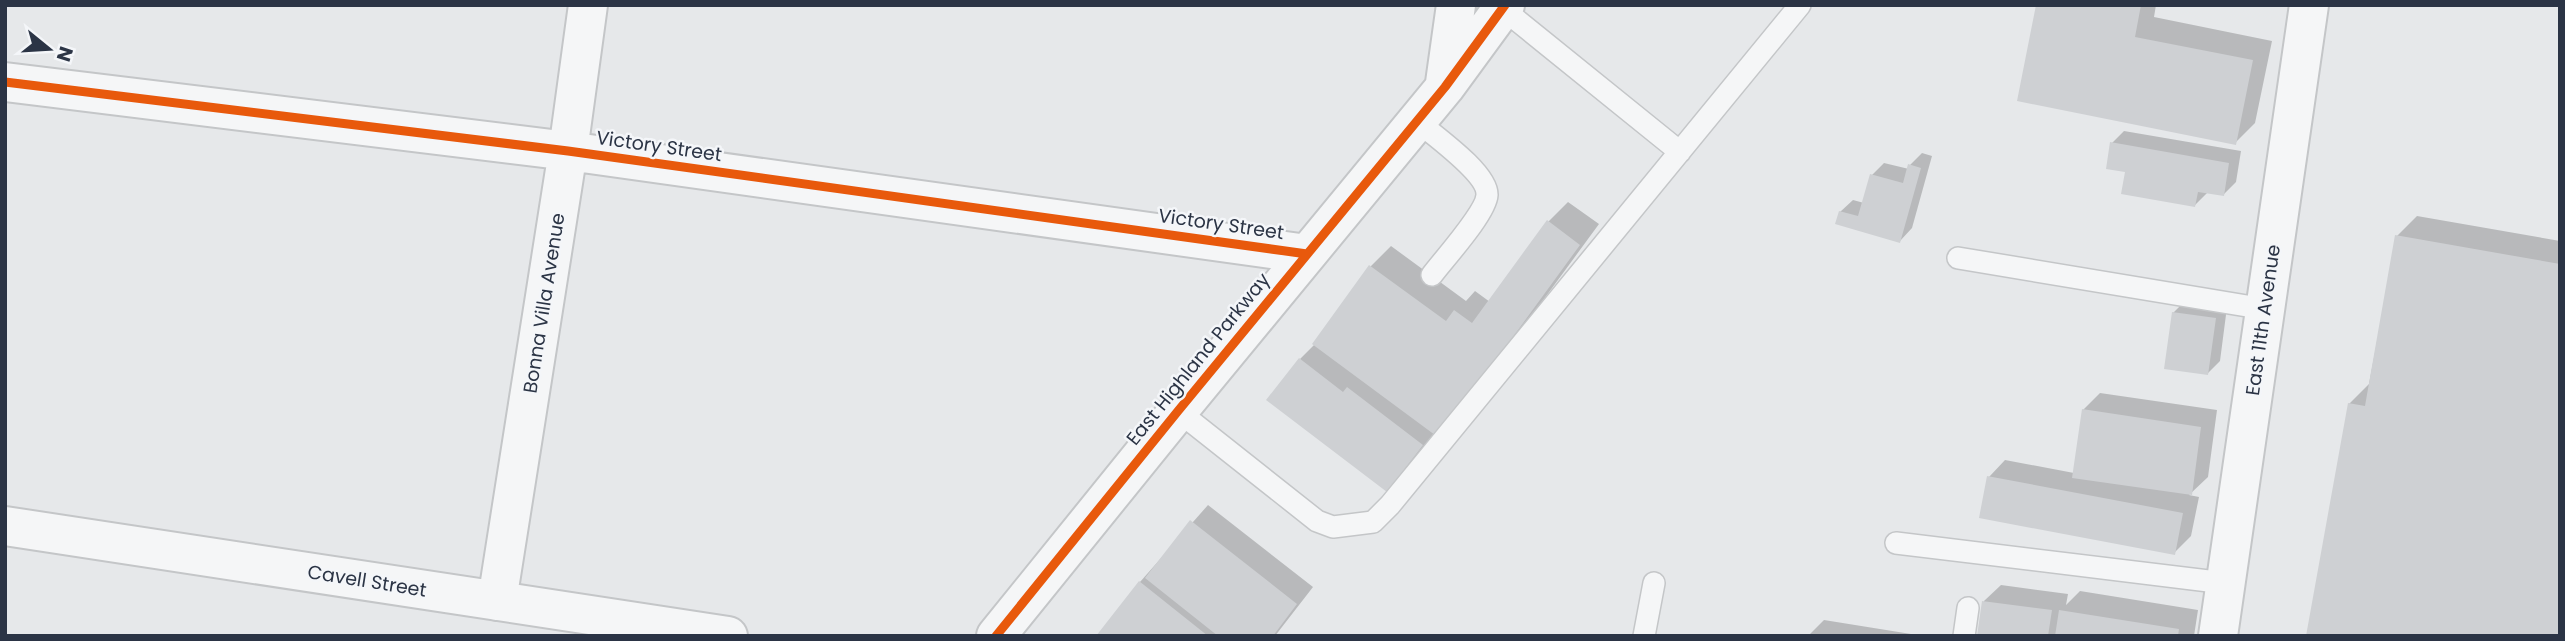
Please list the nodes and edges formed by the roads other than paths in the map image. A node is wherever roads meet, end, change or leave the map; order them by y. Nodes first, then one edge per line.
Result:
1 (588, 5) edge
2 (1456, 5) edge
3 (1800, 5) edge
4 (2309, 5) edge
5 (1504, 7) edge
6 (5, 82) edge
7 (1445, 87) junction
8 (1417, 121) junction
9 (568, 151) junction
10 (1680, 152) junction
11 (1307, 254) junction
12 (1958, 258) dead end
13 (1432, 275) dead end
14 (2265, 309) junction
15 (1178, 411) junction
16 (5, 526) edge
17 (1896, 542) dead end
18 (1654, 583) dead end
19 (2225, 583) junction
20 (497, 601) junction
21 (1968, 608) dead end
22 (728, 636) edge
23 (996, 636) edge
24 (1644, 636) edge
25 (1964, 636) edge
26 (2218, 636) edge

1 - 9 street, Bonna Villa Avenue
2 - 7 street
3 - 10 lane
4 - 14 street, East 11th Avenue
5 - 7 street, East Highland Parkway
5 - 10 lane
6 - 9 street, Victory Street
7 - 8 street, East Highland Parkway
8 - 11 street, East Highland Parkway
8 - 13 lane
9 - 11 street, Victory Street
9 - 20 street, Bonna Villa Avenue
10 - 15 lane
11 - 15 street, East Highland Parkway
12 - 14 lane
14 - 19 street, East 11th Avenue
15 - 23 street, East Highland Parkway
16 - 20 street, Cavell Street
17 - 19 lane
18 - 24 lane
19 - 26 street, East 11th Avenue
20 - 22 street, Cavell Street
21 - 25 lane

